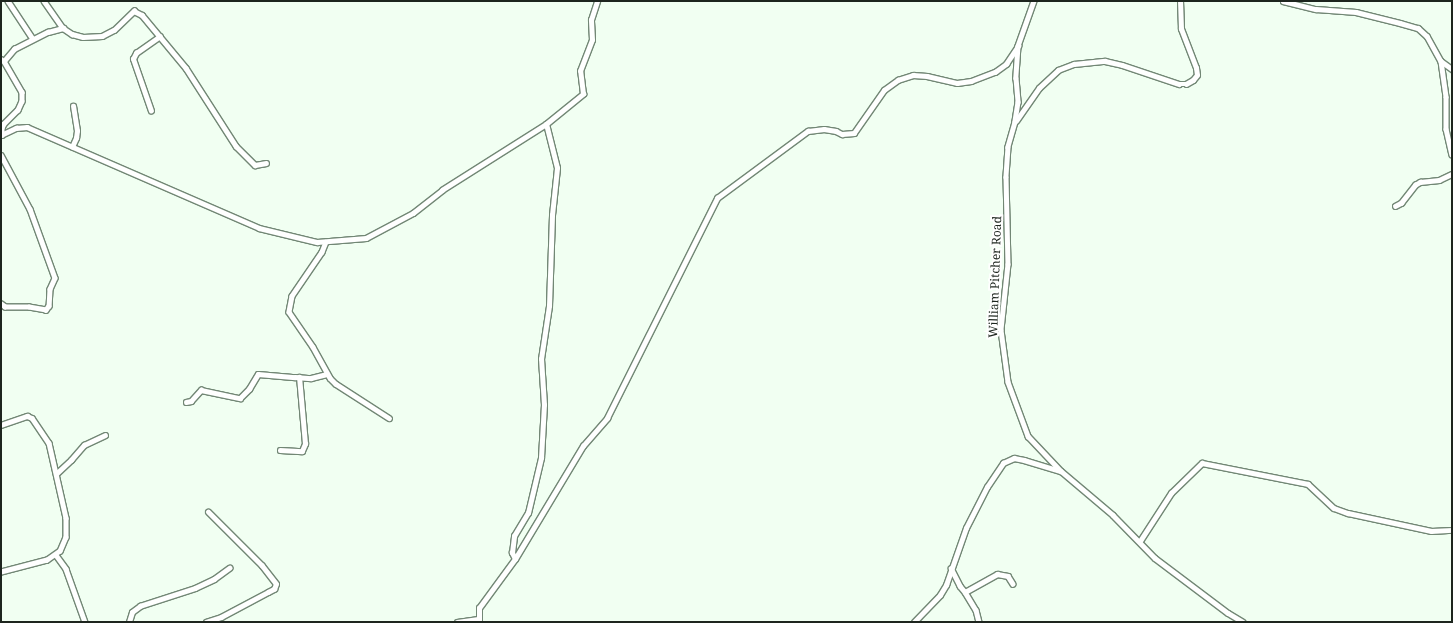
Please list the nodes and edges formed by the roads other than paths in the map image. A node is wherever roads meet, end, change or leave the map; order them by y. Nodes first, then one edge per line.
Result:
1 (8, 1) edge
2 (44, 1) edge
3 (597, 1) edge
4 (1034, 1) edge
5 (1180, 1) edge
6 (1283, 1) edge
7 (62, 28) junction
8 (160, 36) junction
9 (34, 39) junction
10 (1018, 46) junction
11 (3, 60) edge
12 (1441, 61) junction
13 (1452, 69) edge
14 (73, 106) dead end
15 (151, 111) dead end
16 (1015, 122) junction
17 (546, 124) junction
18 (2, 135) edge
19 (72, 147) junction
20 (1452, 154) edge
21 (1, 155) edge
22 (266, 163) dead end
23 (1452, 174) edge
24 (1395, 206) dead end
25 (326, 242) junction
26 (1, 304) edge
27 (327, 374) junction
28 (300, 378) junction
29 (186, 402) dead end
30 (389, 418) dead end
31 (1, 425) edge
32 (106, 435) dead end
33 (280, 450) dead end
34 (1061, 472) junction
35 (56, 474) junction
36 (208, 512) dead end
37 (1452, 530) edge
38 (1140, 541) junction
39 (56, 555) junction
40 (515, 559) junction
41 (229, 568) dead end
42 (951, 568) junction
43 (1, 572) edge
44 (1013, 584) dead end
45 (965, 592) junction
46 (479, 621) edge
47 (84, 622) edge
48 (129, 622) edge
49 (206, 622) edge
50 (457, 622) edge
51 (914, 622) edge
52 (978, 622) edge
53 (1243, 622) edge

1 - 9 street
2 - 7 street
3 - 17 street
4 - 10 street, William Pitcher Road
5 - 16 street
6 - 12 street
7 - 8 street
7 - 9 street
8 - 15 street
8 - 22 street
9 - 11 street
10 - 16 street, William Pitcher Road
10 - 40 street
11 - 18 street
12 - 13 street
12 - 20 street
14 - 19 street
16 - 34 street, William Pitcher Road
17 - 25 street
17 - 40 street
18 - 19 street
19 - 25 street
21 - 26 street
23 - 24 street
25 - 27 street
27 - 28 street
27 - 30 street
28 - 29 street
28 - 33 street
31 - 35 street
32 - 35 street
34 - 38 street, William Pitcher Road
34 - 42 street
35 - 39 street
36 - 49 street
37 - 38 street
38 - 53 street, William Pitcher Road
39 - 43 street
39 - 47 street
40 - 46 street
41 - 48 street
42 - 45 street
42 - 51 street
44 - 45 street
45 - 52 street
46 - 50 street

